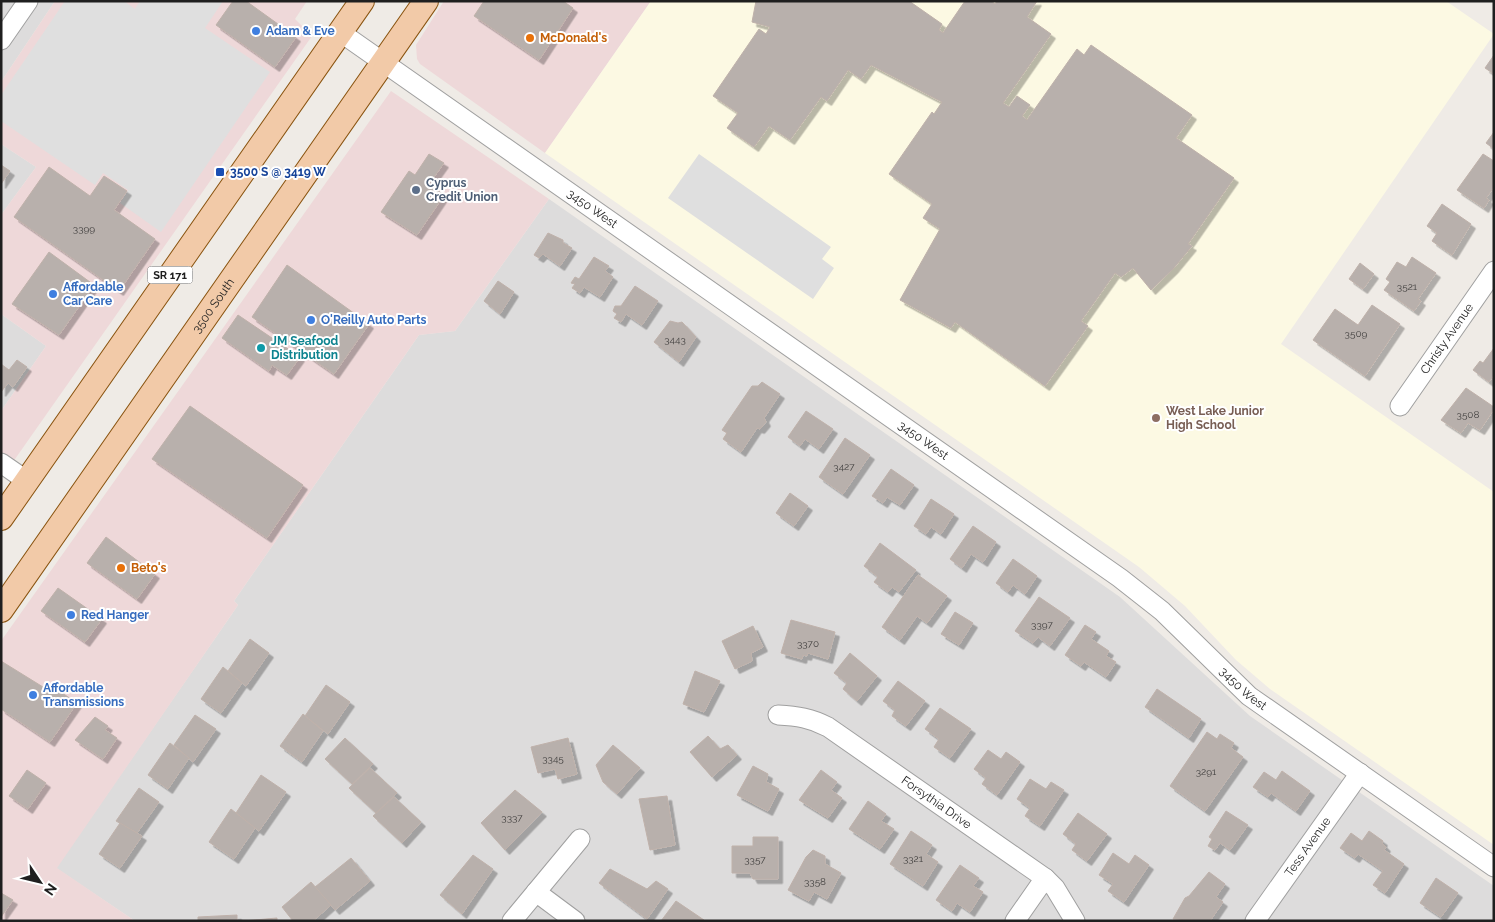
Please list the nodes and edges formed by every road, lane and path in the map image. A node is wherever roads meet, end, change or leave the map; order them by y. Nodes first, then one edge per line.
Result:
1 (28, 1) edge
2 (362, 1) edge
3 (426, 1) edge
4 (340, 32) junction
5 (1, 40) edge
6 (384, 63) junction
7 (1494, 271) edge
8 (1400, 406) dead end
9 (1, 464) edge
10 (26, 481) junction
11 (1, 518) edge
12 (1, 610) edge
13 (778, 715) dead end
14 (1360, 773) junction
15 (580, 839) dead end
16 (1494, 867) edge
17 (1045, 878) junction
18 (536, 892) junction
19 (512, 921) edge
20 (575, 921) edge
21 (1015, 921) edge
22 (1075, 921) edge
23 (1255, 921) edge

1 - 5 street
2 - 4 main road, SR 171
3 - 6 main road, 3500 South
4 - 6 street, 3450 West
4 - 10 main road, SR 171
6 - 12 main road, 3500 South
6 - 14 street, 3450 West
7 - 8 street, Christy Avenue
9 - 10 street
10 - 11 main road, SR 171
13 - 17 street, Forsythia Drive
14 - 16 street, 3450 West
14 - 23 street, Tess Avenue
15 - 18 street
17 - 21 street
17 - 22 street, Forsythia Drive
18 - 19 street
18 - 20 street

